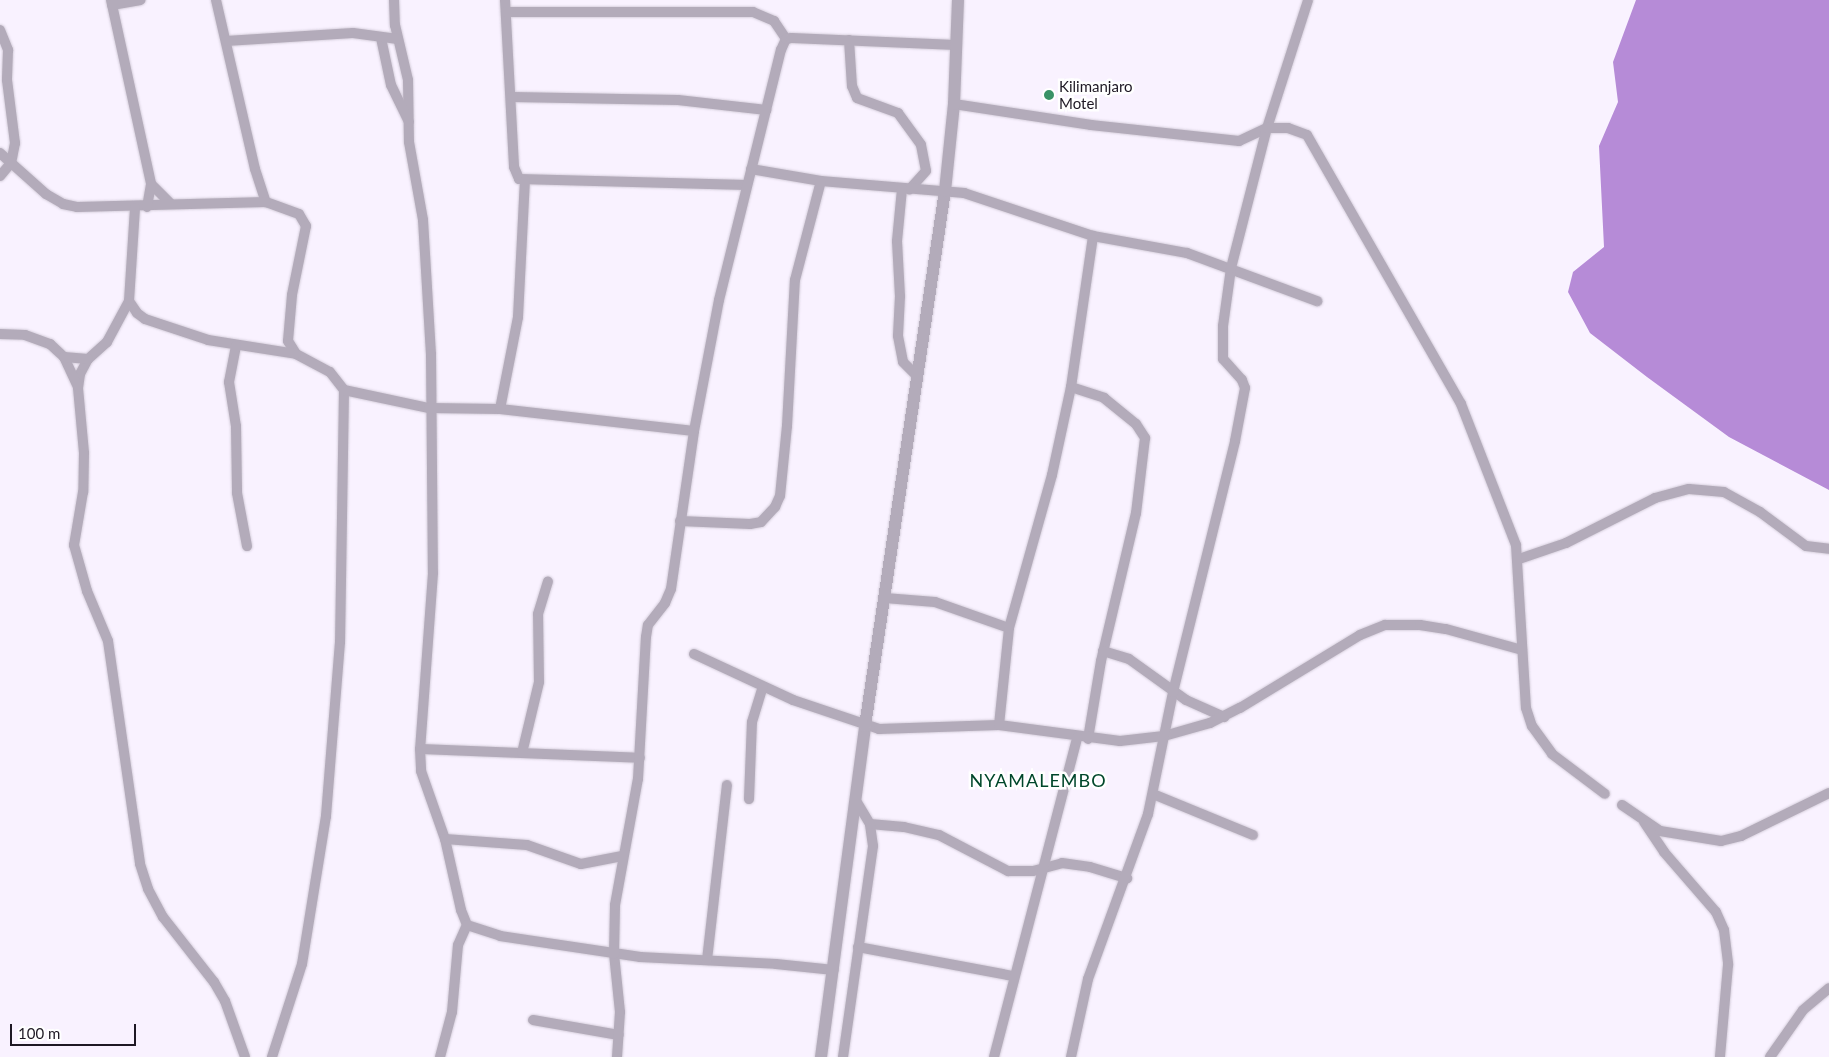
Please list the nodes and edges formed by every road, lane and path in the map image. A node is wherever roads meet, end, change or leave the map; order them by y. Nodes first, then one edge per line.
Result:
1 (141, 0) edge
2 (216, 0) edge
3 (394, 0) edge
4 (505, 0) edge
5 (958, 0) edge
6 (1308, 0) edge
7 (112, 3) edge
8 (506, 12) junction
9 (0, 30) edge
10 (380, 38) junction
11 (398, 39) junction
12 (786, 39) junction
13 (849, 40) junction
14 (226, 41) junction
15 (957, 45) junction
16 (512, 97) junction
17 (954, 104) junction
18 (766, 110) junction
19 (409, 123) junction
20 (1267, 128) junction
21 (0, 153) edge
22 (11, 164) junction
23 (751, 169) junction
24 (0, 176) edge
25 (525, 180) junction
26 (822, 181) junction
27 (151, 184) junction
28 (747, 185) junction
29 (905, 190) junction
30 (945, 191) junction
31 (266, 202) junction
32 (171, 204) junction
33 (147, 207) junction
34 (135, 208) junction
35 (1093, 236) junction
36 (1231, 268) junction
37 (129, 301) junction
38 (1317, 301) dead end
39 (0, 334) edge
40 (236, 346) junction
41 (296, 354) junction
42 (64, 357) junction
43 (88, 360) junction
44 (917, 376) junction
45 (1071, 387) junction
46 (78, 388) junction
47 (344, 390) junction
48 (429, 408) junction
49 (500, 409) junction
50 (694, 431) junction
51 (680, 521) junction
52 (247, 546) dead end
53 (1829, 549) edge
54 (1519, 558) junction
55 (548, 581) dead end
56 (885, 598) junction
57 (1009, 628) junction
58 (1522, 650) junction
59 (1103, 651) junction
60 (694, 654) dead end
61 (763, 687) junction
62 (1174, 692) junction
63 (1224, 717) junction
64 (999, 725) junction
65 (865, 726) junction
66 (1164, 736) junction
67 (1083, 739) junction
68 (420, 749) junction
69 (522, 753) junction
70 (640, 758) junction
71 (727, 785) dead end
72 (1829, 793) edge
73 (1153, 794) junction
74 (1605, 794) dead end
75 (749, 799) dead end
76 (856, 802) junction
77 (1622, 804) dead end
78 (1644, 822) junction
79 (870, 824) junction
80 (1253, 835) dead end
81 (445, 839) junction
82 (622, 856) junction
83 (1045, 868) junction
84 (1127, 878) junction
85 (468, 925) junction
86 (858, 947) junction
87 (614, 954) junction
88 (707, 960) junction
89 (834, 970) junction
90 (1013, 976) junction
91 (1829, 988) edge
92 (533, 1020) dead end
93 (619, 1035) junction
94 (245, 1057) edge
95 (272, 1057) edge
96 (440, 1057) edge
97 (617, 1057) edge
98 (821, 1057) edge
99 (843, 1057) edge
100 (994, 1057) edge
101 (1071, 1057) edge
102 (1720, 1057) edge
103 (1770, 1057) edge

1 - 7 street
2 - 14 street
3 - 11 street
4 - 8 street
5 - 15 street
6 - 20 street
7 - 27 street
8 - 12 street
8 - 16 street
9 - 22 street
10 - 11 street
10 - 14 street
10 - 19 street
11 - 19 street
12 - 13 street
12 - 18 street
13 - 15 street
13 - 29 street
14 - 31 street
15 - 17 street
16 - 18 street
16 - 25 street
17 - 20 street
17 - 30 street
18 - 23 street
19 - 48 street
20 - 36 street
20 - 54 street
21 - 22 street
22 - 24 street
22 - 34 street
23 - 26 street
23 - 28 street
25 - 28 street
25 - 49 street
26 - 29 street
26 - 51 street
27 - 32 street
27 - 33 street
28 - 50 street
29 - 30 street
29 - 44 street
30 - 35 street
30 - 44 street
31 - 32 street
31 - 41 street
32 - 33 street
33 - 34 street
34 - 37 street
35 - 36 street
35 - 45 street
36 - 38 street
36 - 62 street
37 - 40 street
37 - 43 street
39 - 42 street
40 - 41 street
40 - 52 street
41 - 47 street
42 - 43 street
42 - 46 street
43 - 46 street
44 - 56 street
45 - 57 street
45 - 59 street
46 - 94 street
47 - 48 street
47 - 95 street
48 - 49 street
48 - 68 street
49 - 50 street
50 - 51 street
51 - 70 street
53 - 54 street
54 - 58 street
55 - 69 street
56 - 57 street
56 - 65 street
57 - 64 street
58 - 63 street
58 - 74 street
59 - 62 street
59 - 67 street
60 - 61 street
61 - 65 street
61 - 75 street
62 - 63 street
62 - 66 street
63 - 66 street
64 - 65 street
64 - 67 street
65 - 76 street
66 - 67 street
66 - 73 street
67 - 83 street
68 - 69 street
68 - 81 street
69 - 70 street
70 - 82 street
71 - 88 street
72 - 78 street
73 - 80 street
73 - 84 street
76 - 79 street
76 - 89 street
77 - 78 street
78 - 102 street
79 - 83 street
79 - 86 street
81 - 82 street
81 - 85 street
82 - 87 street
83 - 84 street
83 - 90 street
84 - 101 street
85 - 87 street
85 - 96 street
86 - 90 street
86 - 99 street
87 - 88 street
87 - 93 street
88 - 89 street
89 - 98 street
90 - 100 street
91 - 103 street
92 - 93 street
93 - 97 street

